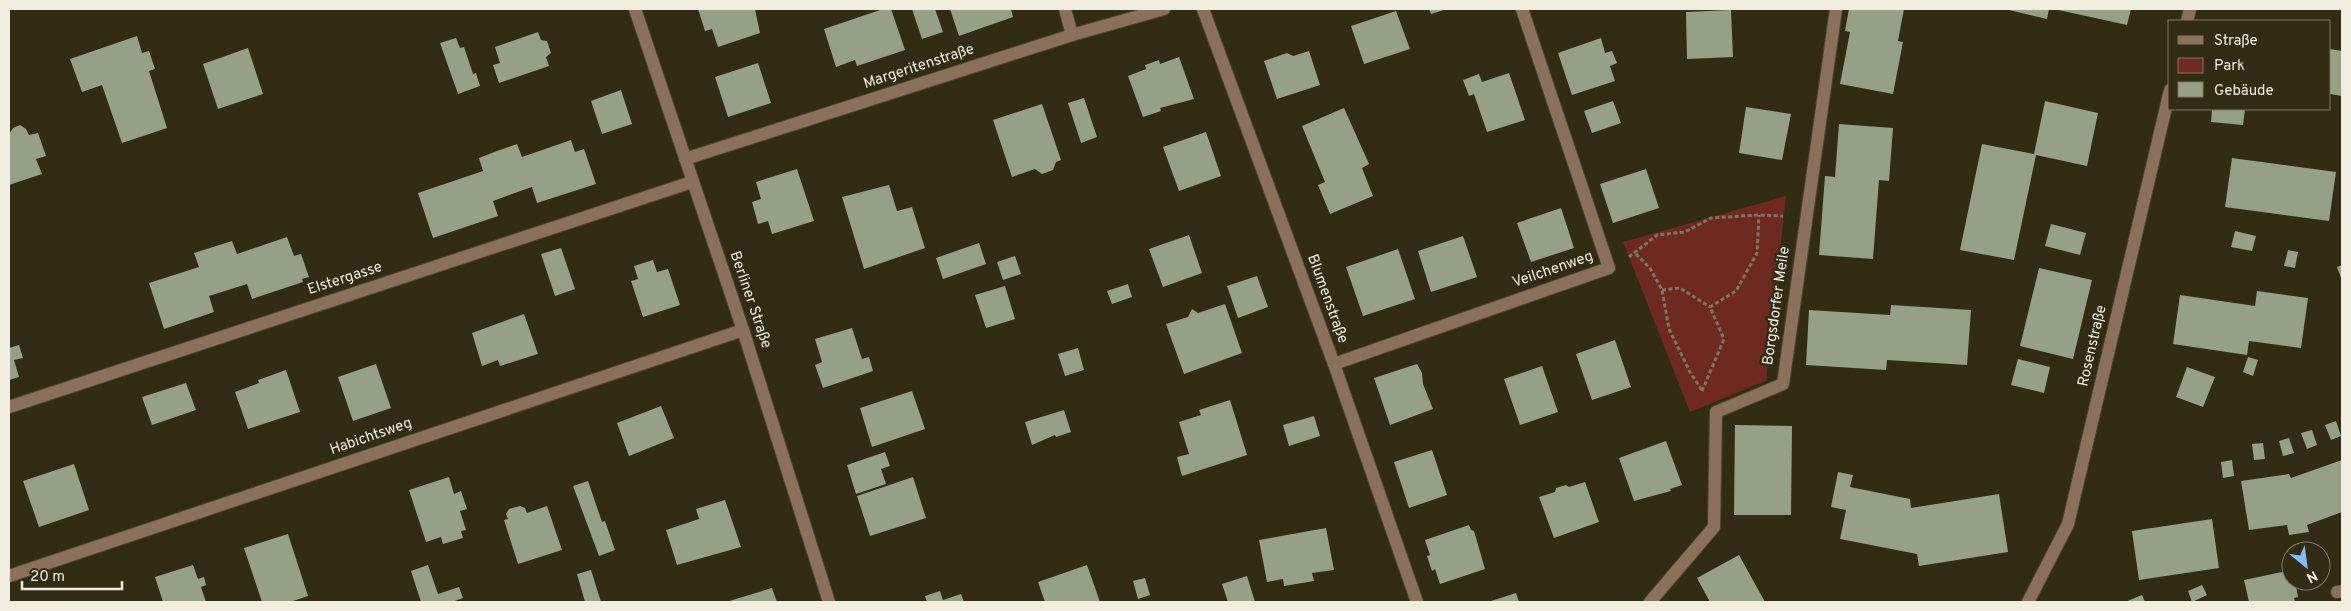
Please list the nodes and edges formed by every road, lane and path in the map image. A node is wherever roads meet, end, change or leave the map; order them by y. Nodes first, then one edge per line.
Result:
1 (635, 9) edge
2 (1065, 9) edge
3 (1164, 9) edge
4 (1203, 9) edge
5 (1522, 9) edge
6 (1836, 9) edge
7 (1072, 35) junction
8 (2168, 99) edge
9 (685, 159) junction
10 (692, 182) junction
11 (1759, 215) junction
12 (1806, 218) junction
13 (1636, 254) junction
14 (1609, 268) junction
15 (1662, 290) junction
16 (1710, 307) junction
17 (743, 330) junction
18 (1334, 364) junction
19 (1702, 391) junction
20 (9, 407) edge
21 (1716, 412) junction
22 (9, 576) edge
23 (829, 602) edge
24 (1417, 602) edge
25 (1650, 602) edge
26 (2028, 602) edge

1 - 9 street, Berliner Straße
2 - 7 street
3 - 7 street, Margeritenstraße
4 - 18 street, Blumenstraße
5 - 14 street, Veilchenweg
6 - 12 street, Borgsdorfer Meile
7 - 9 street, Margeritenstraße
8 - 26 street, Rosenstraße
9 - 10 street, Berliner Straße
10 - 17 street, Berliner Straße
10 - 20 street, Elstergasse
11 - 12 path
11 - 13 path
11 - 16 path
12 - 21 street, Borgsdorfer Meile
13 - 14 path
13 - 15 path
14 - 18 street, Veilchenweg
15 - 16 path
15 - 19 path
16 - 19 path
17 - 22 street, Habichtsweg
17 - 23 street, Berliner Straße
18 - 24 street, Blumenstraße
19 - 21 path
21 - 25 street

